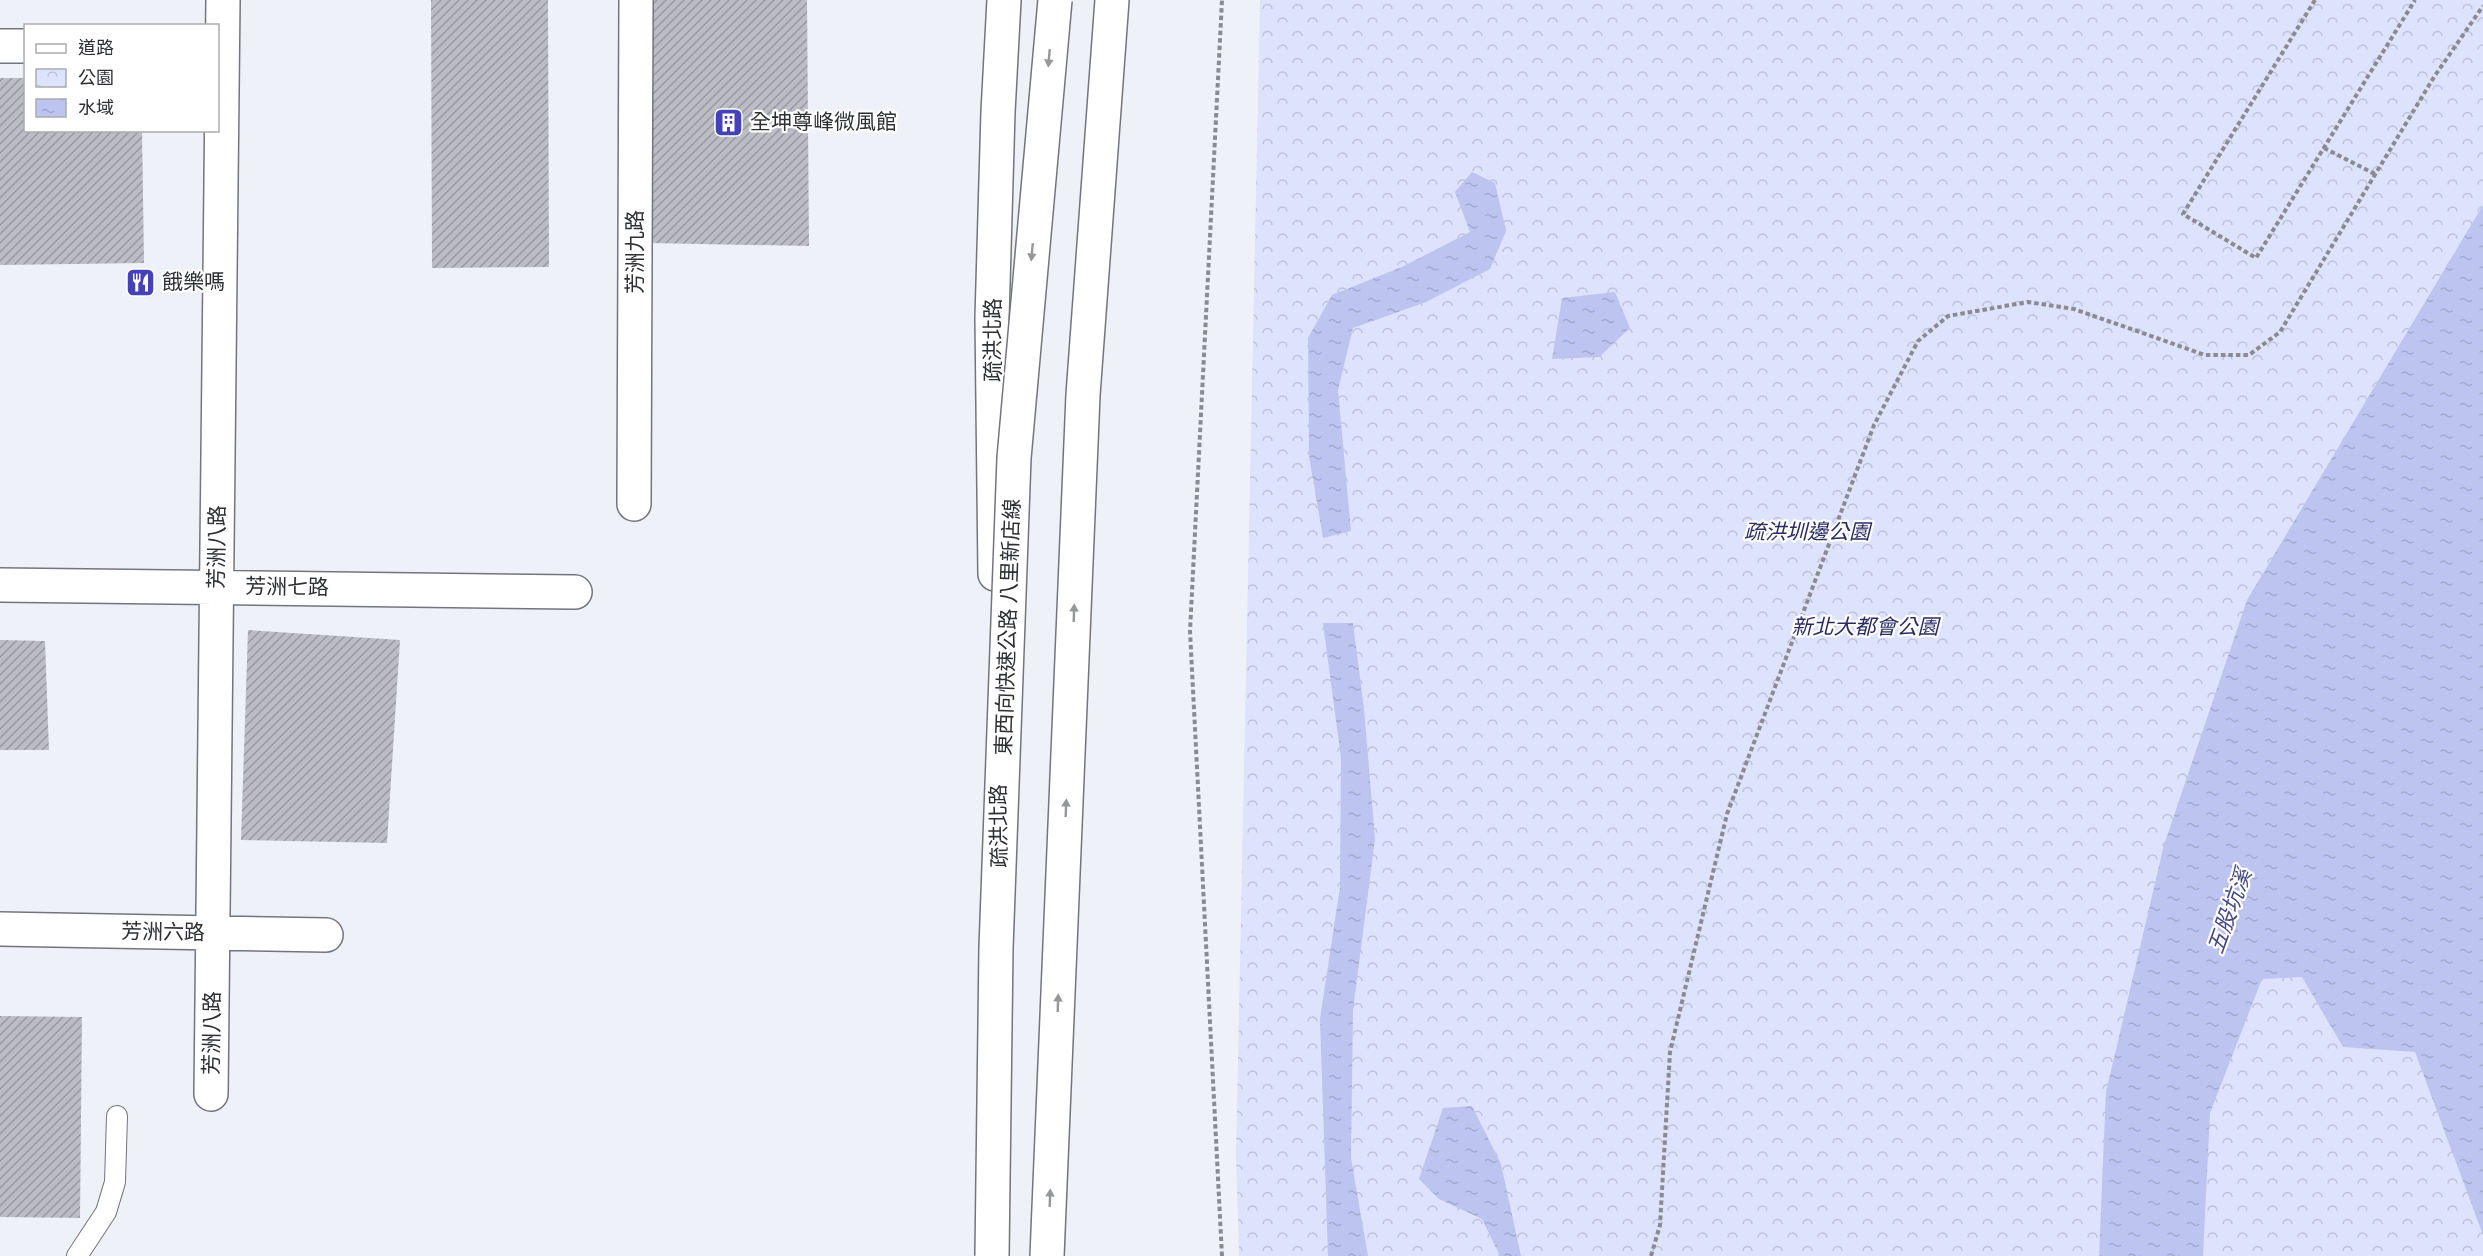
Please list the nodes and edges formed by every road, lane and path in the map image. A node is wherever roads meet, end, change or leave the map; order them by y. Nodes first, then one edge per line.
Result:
1 (223, 0) edge
2 (636, 0) edge
3 (1004, 0) edge
4 (1055, 0) edge
5 (1112, 0) edge
6 (1222, 0) edge
7 (2315, 0) edge
8 (2415, 0) edge
9 (2483, 6) edge
10 (219, 45) edge
11 (0, 46) edge
12 (24, 46) edge
13 (219, 132) edge
14 (2324, 148) junction
15 (2375, 174) junction
16 (634, 504) dead end
17 (0, 585) edge
18 (216, 586) junction
19 (575, 592) dead end
20 (0, 929) edge
21 (213, 933) junction
22 (326, 934) dead end
23 (211, 1094) dead end
24 (117, 1116) dead end
25 (77, 1256) edge
26 (992, 1256) edge
27 (1002, 1256) edge
28 (1047, 1256) edge
29 (1222, 1256) edge
30 (1651, 1256) edge

1 - 10 main road, 芳洲八路
2 - 16 main road, 芳洲九路
3 - 27 main road, 疏洪北路
4 -> 26 main road, 東西向快速公路 八里新店線, bridge
28 -> 5 main road
6 - 29 path
7 - 14 path
8 - 14 path
9 - 15 path
11 - 12 main road
13 - 18 main road, 芳洲八路
14 - 15 path
15 - 30 path
17 - 18 main road, 芳洲七路
18 - 19 main road, 芳洲七路
18 - 21 main road, 芳洲八路
20 - 21 main road, 芳洲六路
21 - 22 main road, 芳洲六路
21 - 23 main road, 芳洲八路
24 - 25 lane

